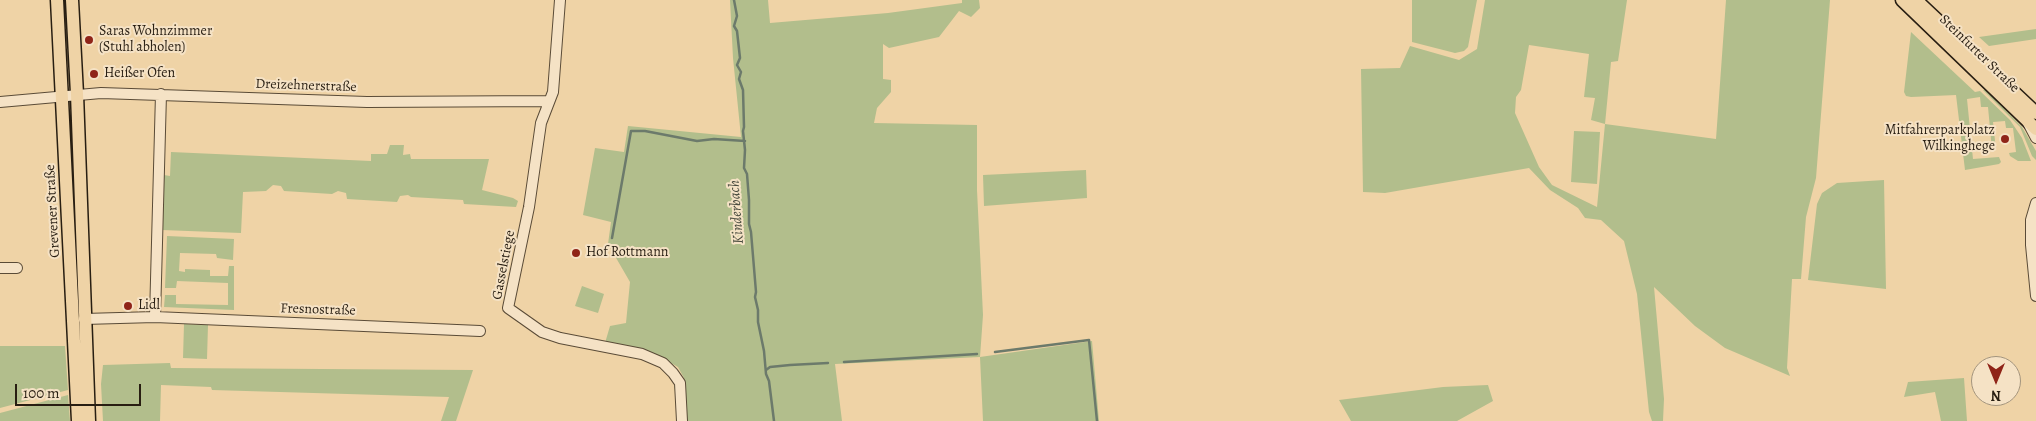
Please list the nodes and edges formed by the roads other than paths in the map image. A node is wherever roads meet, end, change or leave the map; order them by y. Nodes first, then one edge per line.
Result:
1 (57, 0) edge
2 (72, 0) edge
3 (560, 0) edge
4 (1902, 0) edge
5 (1916, 0) edge
6 (77, 94) junction
7 (161, 94) junction
8 (62, 95) junction
9 (549, 101) junction
10 (0, 102) edge
11 (2030, 115) edge
12 (2036, 129) edge
13 (2036, 138) edge
14 (2036, 203) edge
15 (0, 268) edge
16 (17, 268) dead end
17 (2036, 296) edge
18 (155, 317) junction
19 (84, 319) junction
20 (480, 331) dead end
21 (78, 421) edge
22 (89, 421) edge
23 (682, 421) edge

1 - 8 main road, Grevener Straße
2 - 6 main road, Grevener Straße
3 - 9 street, Gasselstiege
4 - 11 main road, Steinfurter Straße
5 - 11 main road, Steinfurter Straße
6 - 7 street, Dreizehnerstraße
6 - 8 street, Dreizehnerstraße
6 - 19 main road, Grevener Straße
7 - 9 street, Dreizehnerstraße
7 - 18 street
8 - 10 street, Dreizehnerstraße
8 - 21 main road, Grevener Straße
9 - 23 street, Gasselstiege
11 - 12 main road, Steinfurter Straße
11 - 13 street
14 - 17 street
15 - 16 street
18 - 19 street, Fresnostraße
18 - 20 street, Fresnostraße
19 - 22 main road, Grevener Straße

